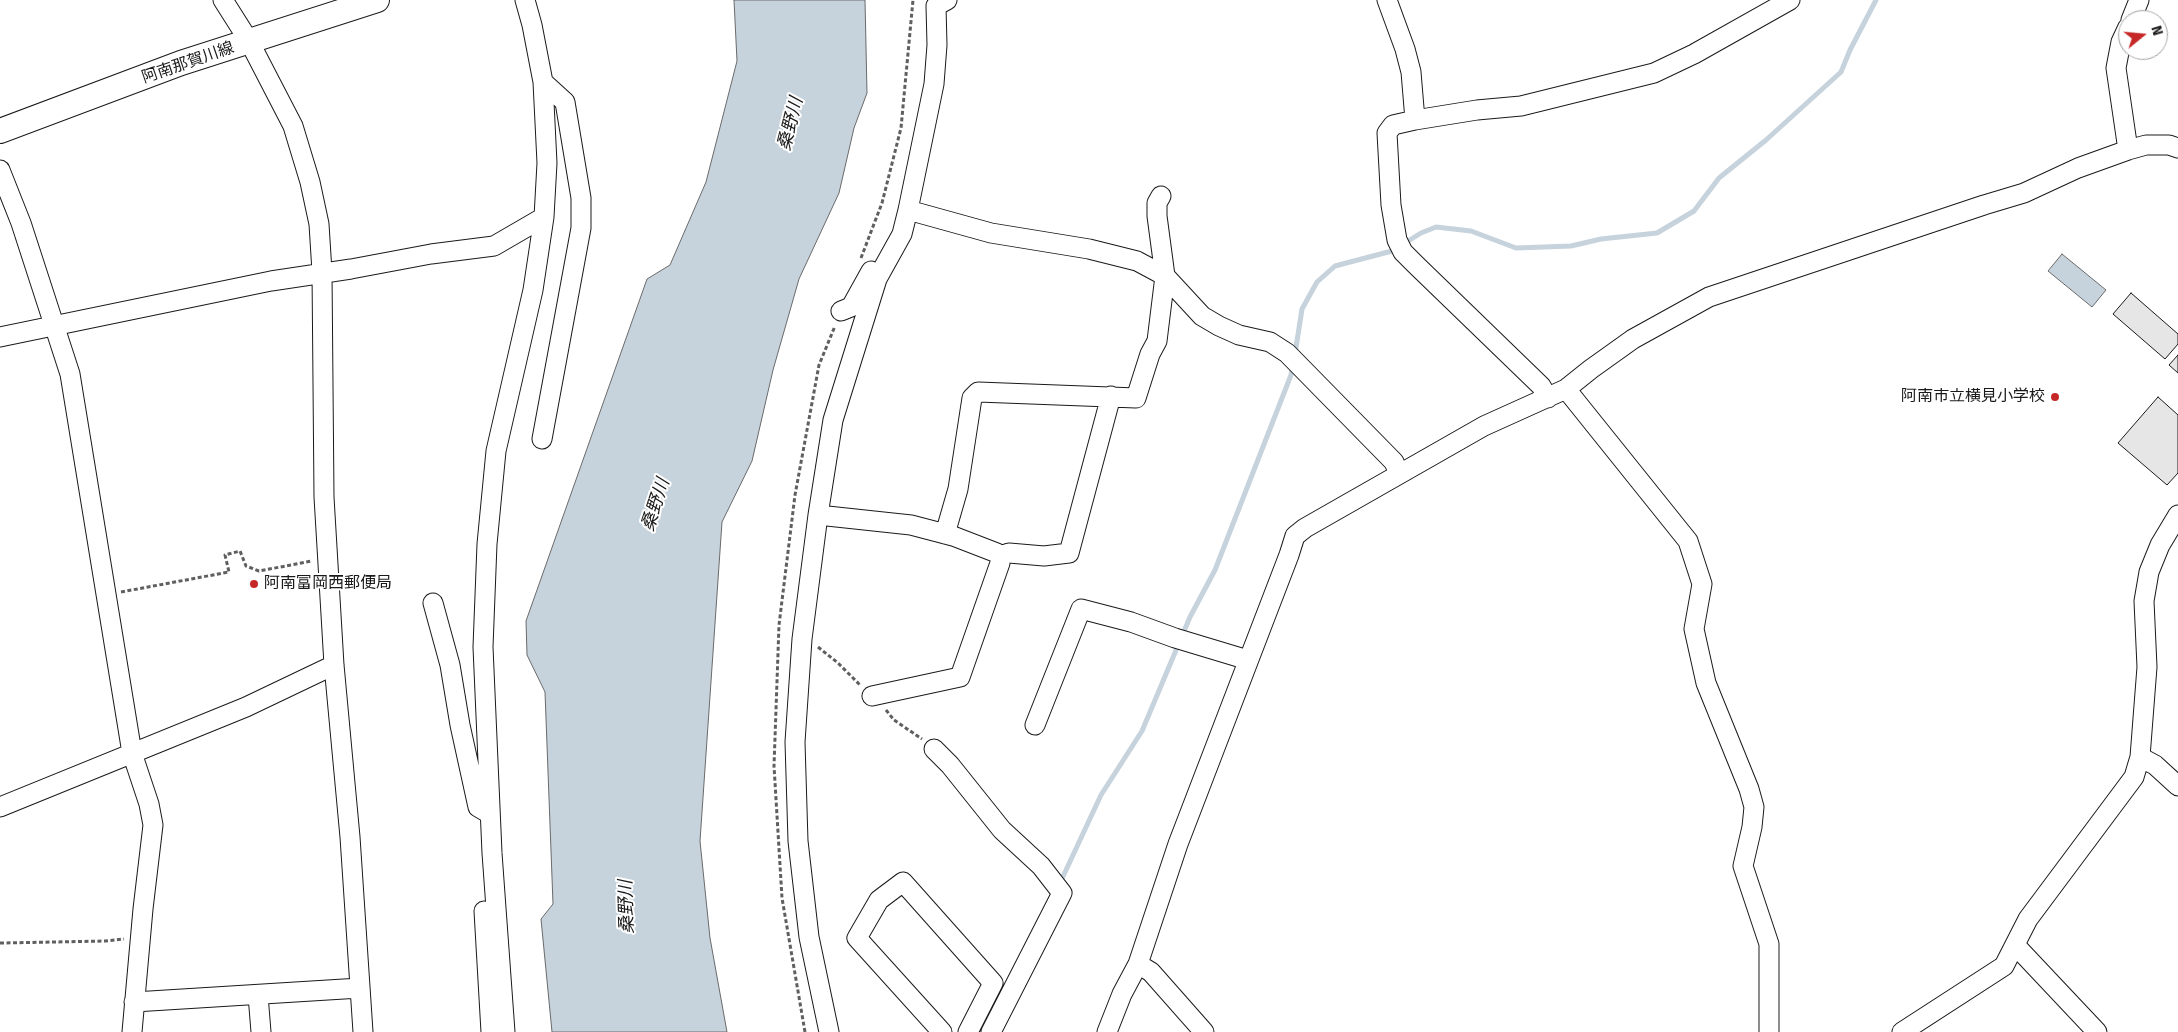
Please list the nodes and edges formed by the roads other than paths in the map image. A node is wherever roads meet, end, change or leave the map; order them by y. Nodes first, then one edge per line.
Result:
1 (223, 0) edge
2 (377, 0) edge
3 (525, 0) edge
4 (1387, 0) edge
5 (1790, 0) edge
6 (940, 2) edge
7 (249, 41) junction
8 (2118, 58) edge
9 (544, 82) junction
10 (1415, 120) junction
11 (0, 131) edge
12 (2178, 148) edge
13 (2128, 150) junction
14 (0, 170) edge
15 (1161, 196) dead end
16 (908, 210) junction
17 (544, 217) junction
18 (322, 272) junction
19 (1165, 276) junction
20 (841, 311) dead end
21 (55, 325) junction
22 (0, 337) edge
23 (1566, 389) junction
24 (1111, 396) junction
25 (1548, 398) junction
26 (542, 439) dead end
27 (1399, 474) junction
28 (818, 515) junction
29 (2178, 516) edge
30 (945, 534) junction
31 (1000, 556) junction
32 (433, 603) dead end
33 (1248, 660) junction
34 (334, 665) junction
35 (872, 696) dead end
36 (1035, 725) dead end
37 (934, 749) dead end
38 (132, 753) junction
39 (2140, 757) junction
40 (2178, 786) edge
41 (0, 808) edge
42 (484, 811) junction
43 (2015, 945) junction
44 (1138, 964) junction
45 (360, 988) junction
46 (258, 995) junction
47 (134, 1002) junction
48 (132, 1032) edge
49 (261, 1032) edge
50 (363, 1032) edge
51 (491, 1032) edge
52 (505, 1032) edge
53 (829, 1032) edge
54 (942, 1032) edge
55 (968, 1032) edge
56 (991, 1032) edge
57 (1107, 1032) edge
58 (1204, 1032) edge
59 (1769, 1032) edge
60 (1902, 1032) edge
61 (2097, 1032) edge

1 - 7 street
2 - 7 main road, 阿南那賀川線
3 - 9 street
4 - 10 street
5 - 10 street
6 - 16 street
7 - 11 main road, 阿南那賀川線
7 - 18 street
8 - 13 street
9 - 17 street
9 - 26 street
10 - 25 street
12 - 13 street
13 - 23 street
14 - 21 street
15 - 19 street
16 - 19 street
16 - 20 street
16 - 28 street
17 - 18 street
17 - 42 street
18 - 21 street
18 - 34 street
19 - 24 street
19 - 27 street
21 - 22 street
21 - 38 street
23 - 25 street
23 - 59 street
24 - 30 street
24 - 31 street
25 - 27 street
27 - 33 street
28 - 30 street
28 - 53 street
29 - 39 street
30 - 31 street
31 - 35 street
32 - 42 street
33 - 36 street
33 - 44 street
34 - 38 street
34 - 45 street
37 - 56 street
38 - 41 street
38 - 47 street
39 - 40 street
39 - 43 street
42 - 51 street
42 - 52 street
43 - 60 street
43 - 61 street
44 - 57 street
44 - 58 street
45 - 46 street
45 - 50 street
46 - 47 street
46 - 49 street
47 - 48 street
54 - 55 street

